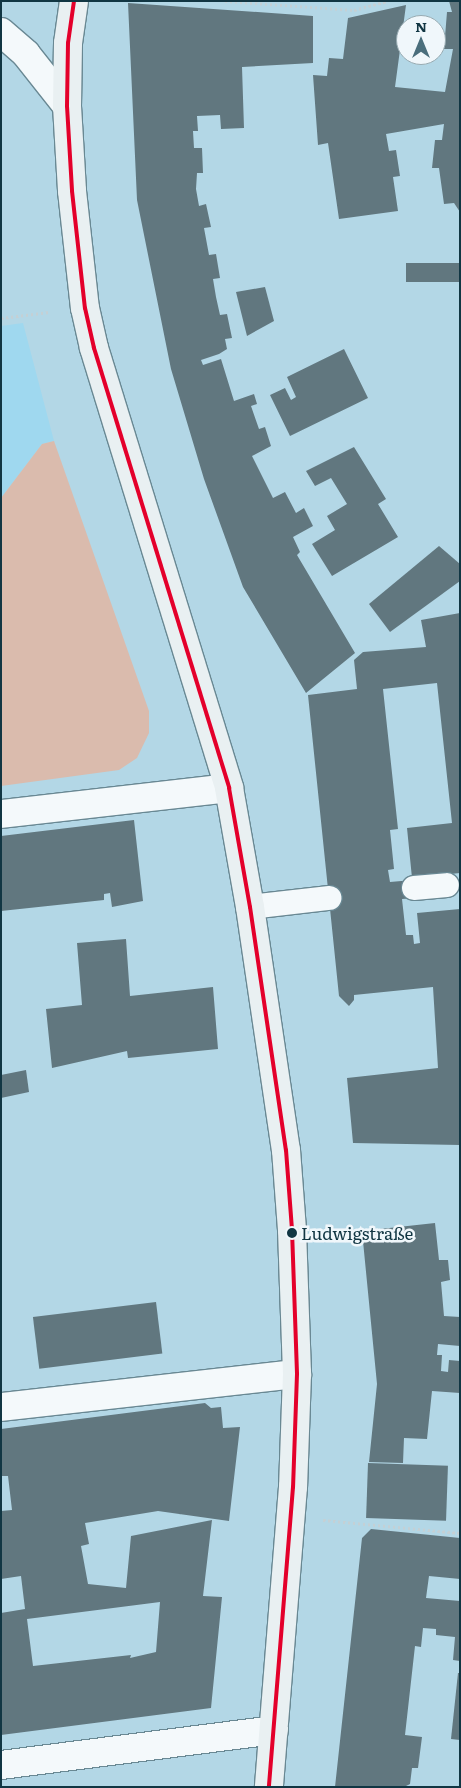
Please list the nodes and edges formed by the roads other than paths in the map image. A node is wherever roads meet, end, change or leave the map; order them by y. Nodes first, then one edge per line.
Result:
1 (74, 1) edge
2 (1, 32) edge
3 (67, 106) junction
4 (229, 788) junction
5 (1, 814) edge
6 (447, 885) dead end
7 (414, 888) dead end
8 (329, 898) dead end
9 (250, 907) junction
10 (297, 1374) junction
11 (1, 1408) edge
12 (274, 1730) junction
13 (1, 1765) edge
14 (269, 1787) edge

1 - 3 main road
2 - 3 street
3 - 4 main road
4 - 5 street
4 - 9 main road
6 - 7 lane
8 - 9 lane
9 - 10 main road
10 - 11 street
10 - 12 main road
12 - 13 street
12 - 14 main road

